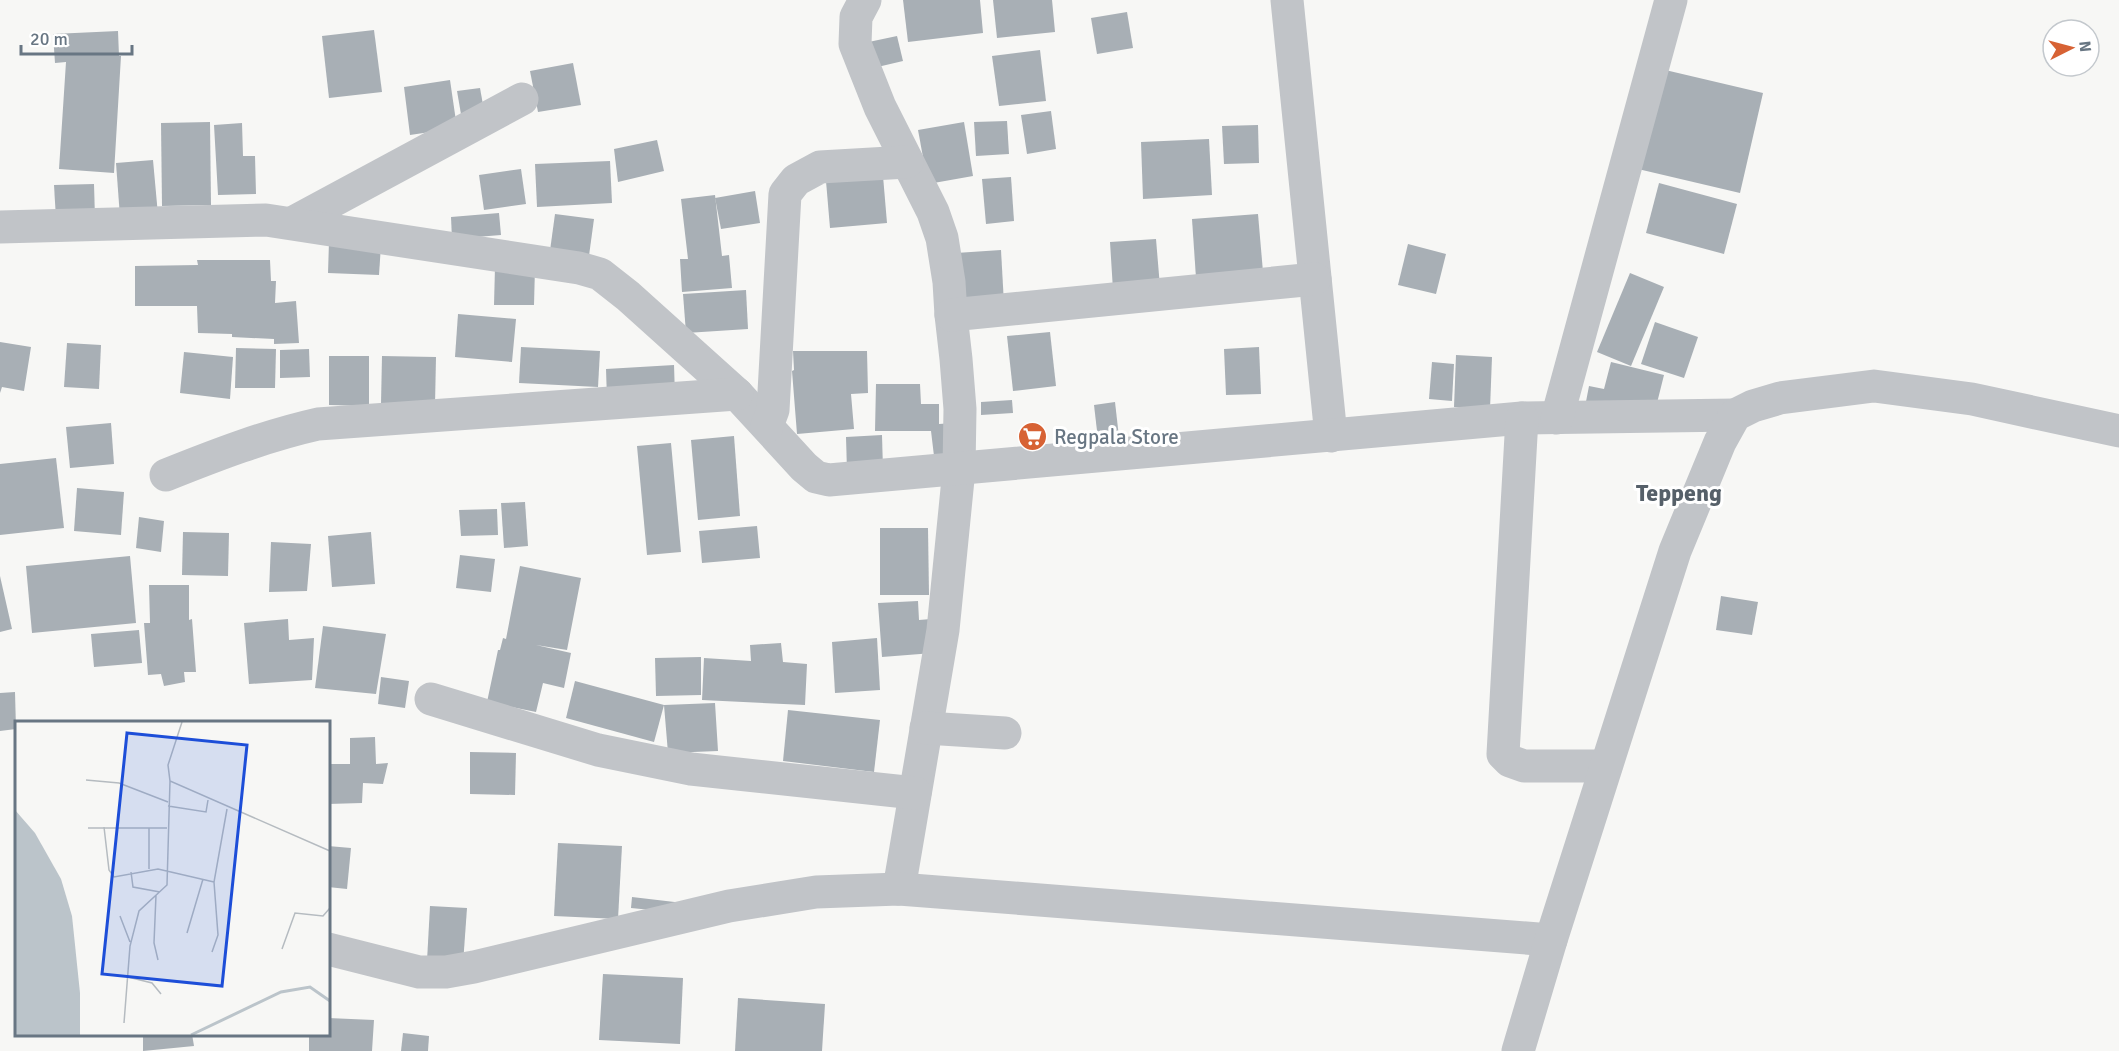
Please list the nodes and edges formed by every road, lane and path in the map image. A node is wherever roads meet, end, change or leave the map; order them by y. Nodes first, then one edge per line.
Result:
1 (865, 0) edge
2 (1287, 0) edge
3 (1671, 0) edge
4 (522, 99) dead end
5 (907, 162) junction
6 (292, 223) junction
7 (0, 227) edge
8 (1315, 279) junction
9 (951, 315) junction
10 (737, 394) junction
11 (1735, 415) junction
12 (1522, 418) junction
13 (1557, 418) junction
14 (767, 426) junction
15 (2119, 431) edge
16 (1331, 436) junction
17 (959, 469) junction
18 (166, 475) dead end
19 (431, 699) dead end
20 (927, 728) junction
21 (1005, 732) dead end
22 (1606, 766) junction
23 (915, 793) junction
24 (899, 889) junction
25 (1551, 940) junction
26 (330, 950) edge
27 (1518, 1051) edge

1 - 5 street
2 - 8 street
3 - 13 street
4 - 6 street
5 - 9 street
5 - 14 street
6 - 7 street
6 - 10 street
8 - 9 street
8 - 16 street
9 - 17 street
10 - 14 street
10 - 18 street
11 - 13 street
11 - 15 street
11 - 22 street
12 - 13 street
12 - 16 street
12 - 22 street
14 - 17 street
16 - 17 street
17 - 20 street
19 - 23 street
20 - 21 street
20 - 23 street
22 - 25 street
23 - 24 street
24 - 25 street
24 - 26 street
25 - 27 street

